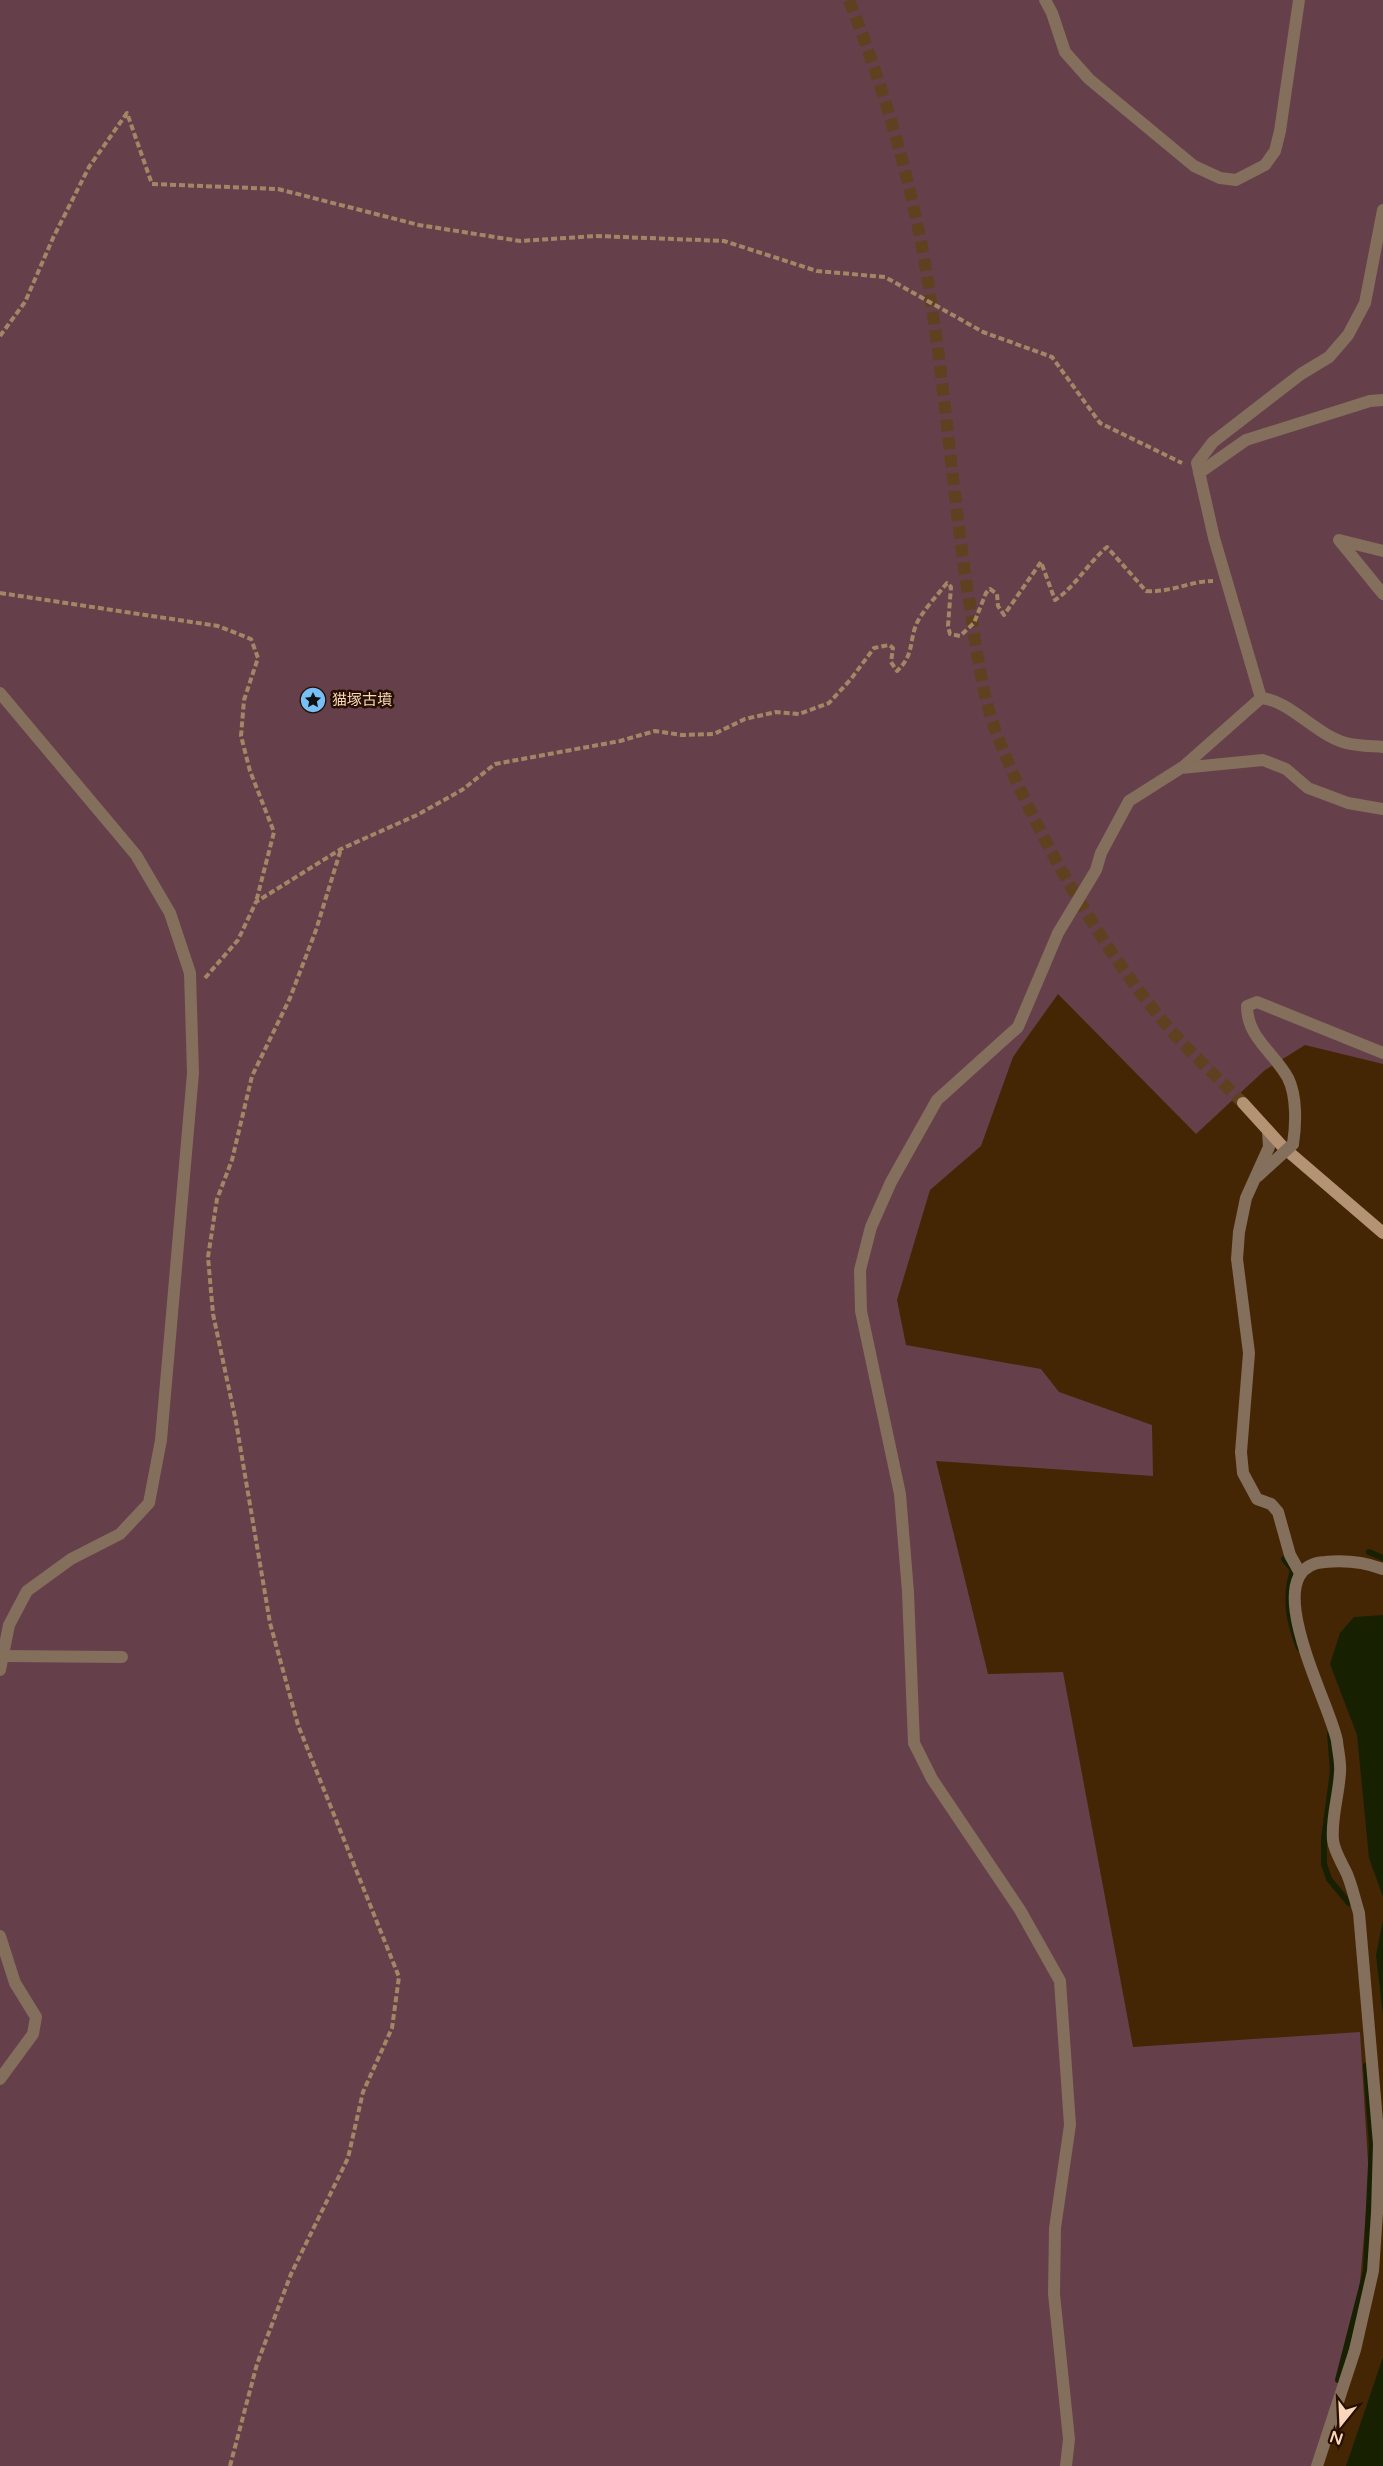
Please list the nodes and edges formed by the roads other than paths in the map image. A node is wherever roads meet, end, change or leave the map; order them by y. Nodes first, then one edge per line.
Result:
1 (1045, 0) edge
2 (1299, 0) edge
3 (1383, 210) edge
4 (1383, 400) edge
5 (1199, 473) junction
6 (1383, 551) edge
7 (1383, 594) edge
8 (0, 693) edge
9 (1261, 698) junction
10 (1383, 747) edge
11 (1181, 768) junction
12 (1383, 809) edge
13 (1383, 1053) edge
14 (1243, 1103) tunnel mouth
15 (1268, 1131) junction
16 (1258, 1176) junction
17 (1383, 1233) edge
18 (1383, 1569) edge
19 (1300, 1573) junction
20 (3, 1656) junction
21 (122, 1657) dead end
22 (0, 1670) edge
23 (0, 1936) edge
24 (0, 2079) edge
25 (1066, 2466) edge
26 (1317, 2466) edge

1 - 2 street
3 - 5 street
4 - 5 street
5 - 9 street
6 - 7 street
8 - 20 street
9 - 10 street
9 - 11 street
11 - 12 street
11 - 25 street
13 - 16 street, bridge
14 - 15 street
15 - 16 street
15 - 17 street
16 - 19 street
18 - 19 street
19 - 26 street
20 - 21 street
20 - 22 street
23 - 24 street

